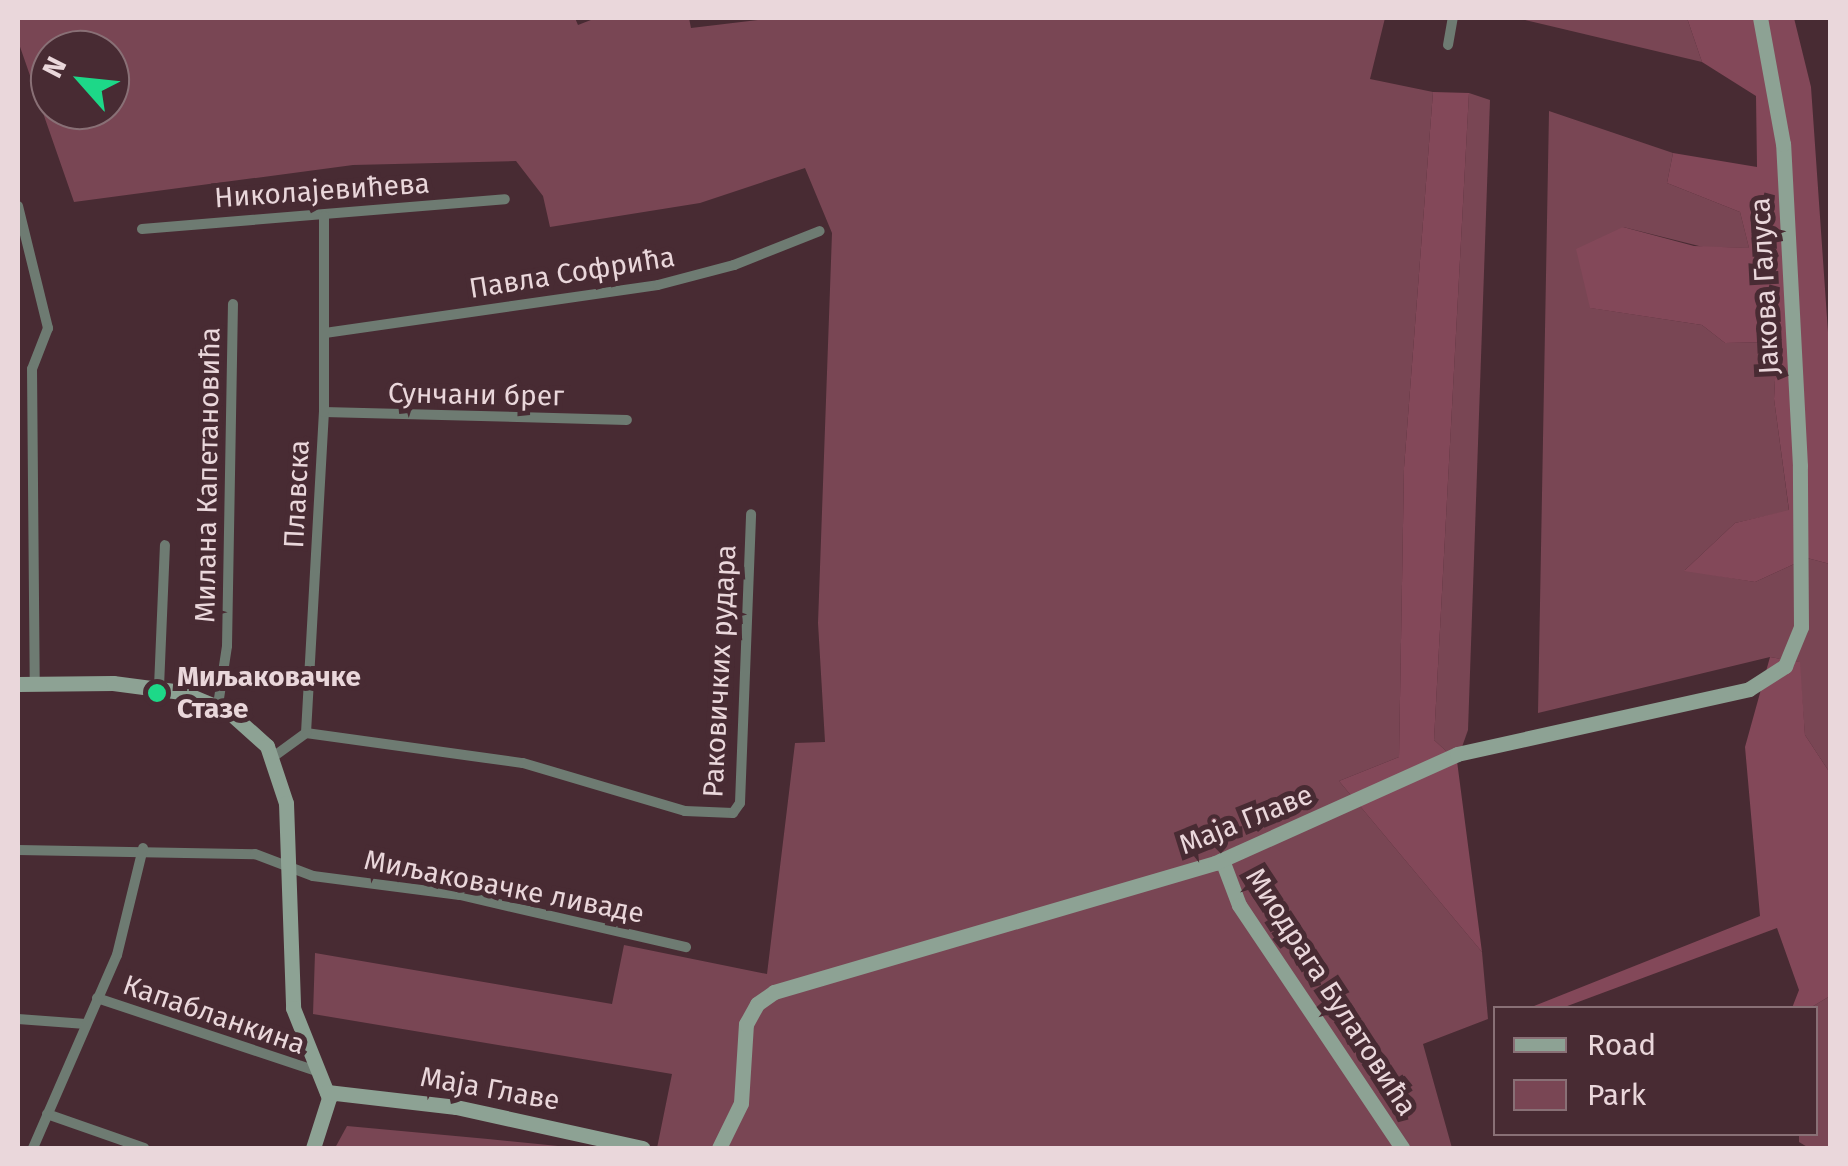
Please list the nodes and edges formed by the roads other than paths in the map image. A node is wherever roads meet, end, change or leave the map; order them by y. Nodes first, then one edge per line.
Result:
1 (1452, 18) edge
2 (1760, 18) edge
3 (1448, 45) dead end
4 (505, 199) dead end
5 (18, 206) edge
6 (324, 216) junction
7 (142, 229) dead end
8 (820, 231) dead end
9 (234, 304) dead end
10 (325, 333) junction
11 (324, 412) junction
12 (627, 420) dead end
13 (751, 514) dead end
14 (165, 545) dead end
15 (1802, 554) joint
16 (18, 684) edge
17 (35, 684) junction
18 (160, 687) junction
19 (218, 705) junction
20 (306, 732) junction
21 (274, 757) junction
22 (142, 848) junction
23 (18, 850) edge
24 (1222, 860) junction
25 (289, 865) junction
26 (686, 947) dead end
27 (97, 998) junction
28 (18, 1019) edge
29 (86, 1024) junction
30 (317, 1071) junction
31 (328, 1092) junction
32 (47, 1114) junction
33 (33, 1148) edge
34 (144, 1148) edge
35 (313, 1148) edge
36 (643, 1148) edge
37 (718, 1148) edge
38 (1402, 1148) edge

1 - 3 street
2 - 15 street, Јакова Галуса
4 - 6 street, Николајевићева
5 - 17 street
6 - 7 street, Николајевићева
6 - 10 street, Плавска
8 - 10 street, Павла Софрића
9 - 19 street, Милана Капетановића
10 - 11 street, Плавска
11 - 12 street, Сунчани брег
11 - 20 street, Плавска
13 - 20 street, Раковичких рудара
14 - 18 street
15 - 24 street, Маја Главе
16 - 17 street
17 - 18 street
18 - 19 street
19 - 21 street
20 - 21 street
21 - 25 street
22 - 23 street, Миљаковачке ливаде
22 - 25 street, Миљаковачке ливаде
22 - 27 street
24 - 37 street, Маја Главе
24 - 38 street, Миодрага Булатовића
25 - 26 street, Миљаковачке ливаде
25 - 30 street
27 - 29 street
27 - 30 street, Капабланкина
28 - 29 street
29 - 32 street
30 - 31 street
31 - 35 street
31 - 36 street, Маја Главе
32 - 33 street
32 - 34 street

